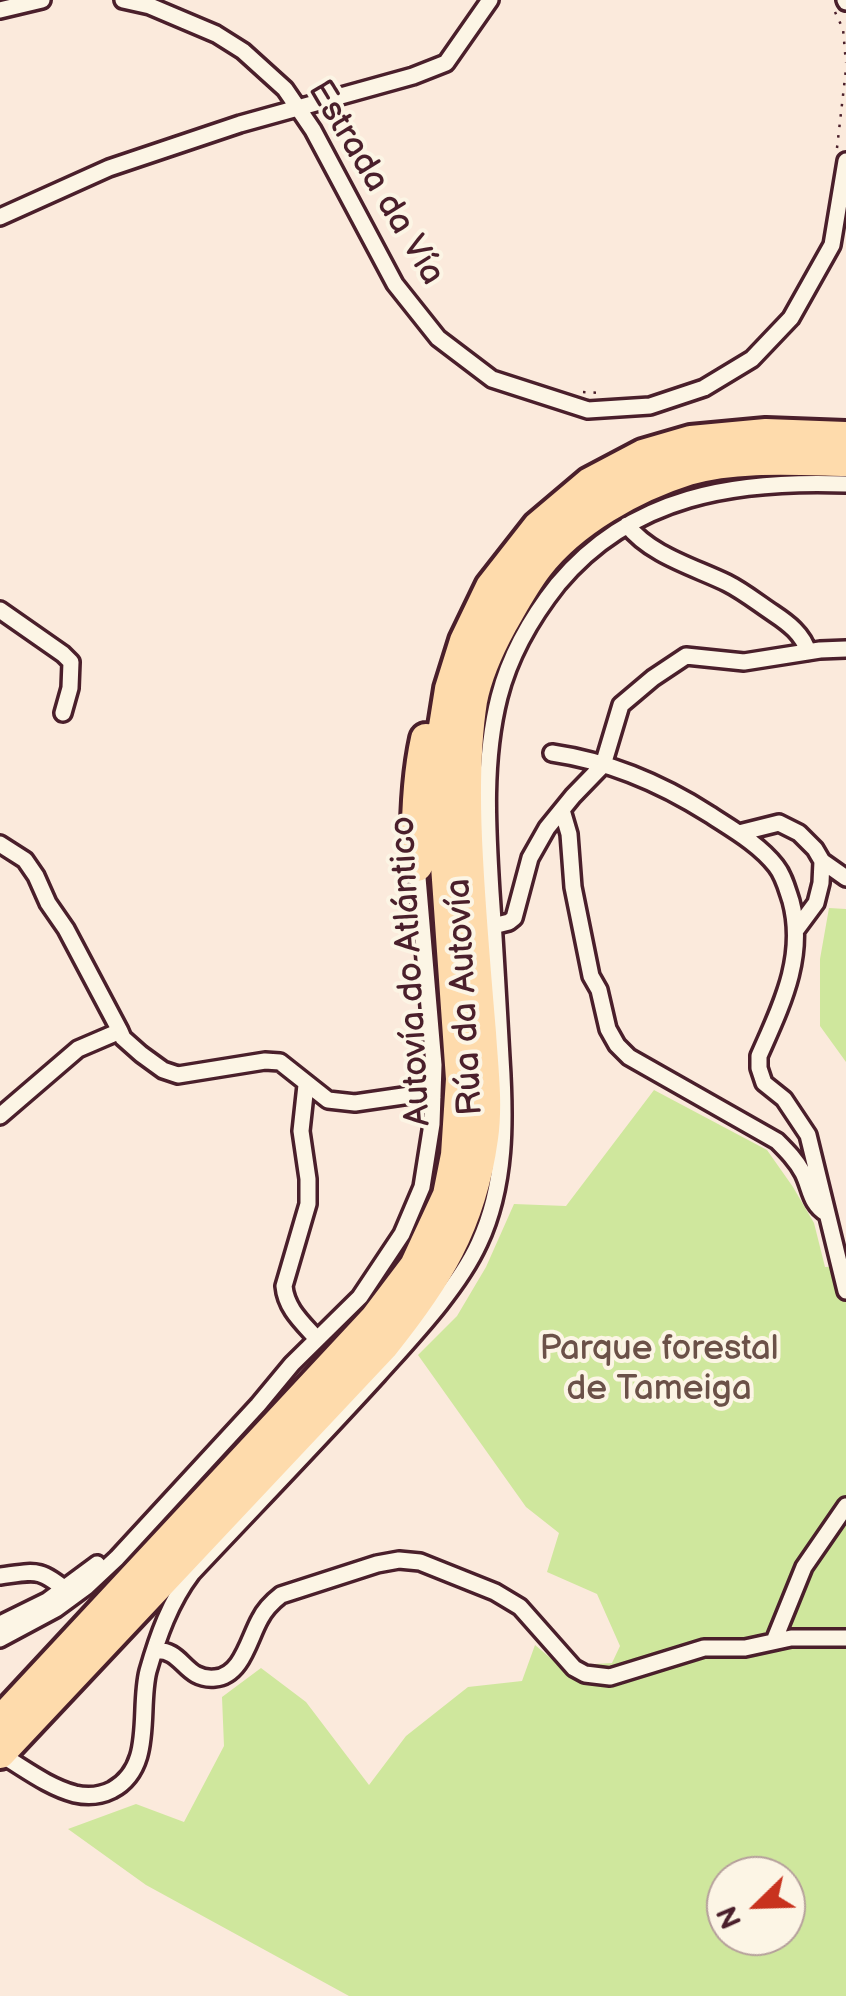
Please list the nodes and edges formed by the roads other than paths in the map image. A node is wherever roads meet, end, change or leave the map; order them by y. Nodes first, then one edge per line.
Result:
1 (42, 0) edge
2 (123, 0) edge
3 (490, 0) edge
4 (0, 10) edge
5 (298, 107) junction
6 (841, 161) edge
7 (0, 217) edge
8 (846, 437) edge
9 (846, 461) edge
10 (846, 484) edge
11 (627, 525) junction
12 (491, 586) junction
13 (0, 610) edge
14 (846, 650) edge
15 (808, 652) junction
16 (63, 713) dead end
17 (552, 753) dead end
18 (603, 765) junction
19 (562, 810) junction
20 (739, 833) junction
21 (0, 844) edge
22 (822, 861) junction
23 (418, 866) joint
24 (846, 878) edge
25 (493, 926) junction
26 (796, 931) junction
27 (120, 1032) junction
28 (306, 1085) junction
29 (432, 1097) junction
30 (0, 1116) edge
31 (828, 1215) junction
32 (840, 1238) edge
33 (846, 1290) edge
34 (317, 1339) junction
35 (408, 1342) joint
36 (312, 1435) junction
37 (253, 1486) junction
38 (846, 1506) edge
39 (226, 1537) junction
40 (0, 1576) edge
41 (70, 1592) junction
42 (169, 1611) junction
43 (0, 1627) edge
44 (846, 1638) edge
45 (0, 1639) edge
46 (774, 1641) junction
47 (155, 1651) junction
48 (174, 1654) junction
49 (13, 1720) edge
50 (0, 1754) edge

1 - 4 street
2 - 5 street, Estrada da Vía
3 - 5 street
5 - 6 street, Estrada da Vía
5 - 7 street
8 - 12 highway, Autovía do Atlántico
9 - 36 highway, Autovía do Atlántico
10 - 11 street, Rúa da Autovía
11 - 15 street
11 - 25 street, Rúa da Autovía
12 - 23 highway
12 - 49 highway, Autovía do Atlántico
13 - 16 street
14 - 15 street
15 - 18 street
17 - 18 street
18 - 19 street
18 - 20 street
19 - 25 street
19 - 31 street
20 - 22 street
20 - 26 street
21 - 27 street
22 - 24 street
22 - 26 street
23 - 29 street
25 - 35 street, Rúa da Autovía
26 - 31 street
27 - 28 street
27 - 30 street
28 - 29 street
28 - 34 street
29 - 34 street
31 - 32 street
32 - 33 street
34 - 41 street
35 - 36 highway
36 - 37 highway, Autovía do Atlántico
36 - 39 street
37 - 39 highway
37 - 49 highway, Autovía do Atlántico
38 - 46 street
39 - 42 street
40 - 41 street
41 - 43 street
41 - 45 street
42 - 47 street
42 - 48 street
44 - 46 street
46 - 48 street
47 - 48 street
47 - 50 street
49 - 50 highway, Autovía do Atlántico

